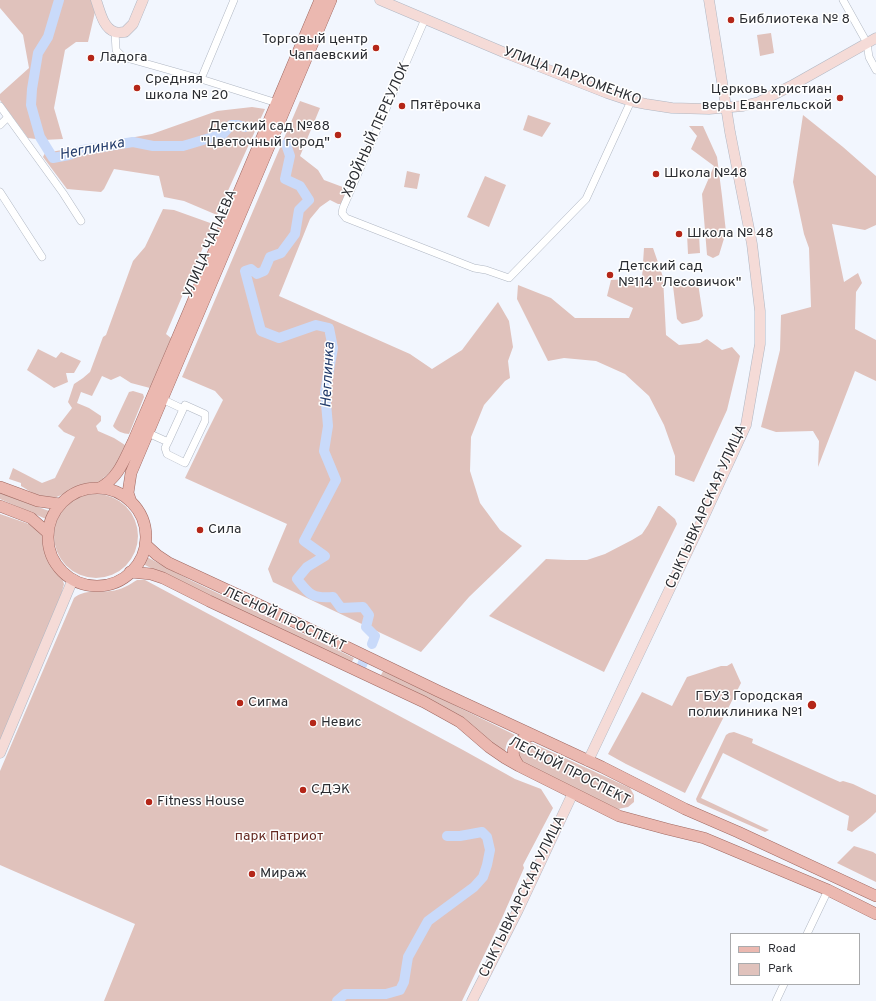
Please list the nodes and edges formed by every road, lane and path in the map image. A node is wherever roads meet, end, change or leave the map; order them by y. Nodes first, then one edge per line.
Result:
1 (96, 0) edge
2 (143, 0) edge
3 (234, 0) edge
4 (320, 0) edge
5 (331, 0) edge
6 (380, 0) edge
7 (709, 0) edge
8 (843, 0) edge
9 (425, 19) junction
10 (115, 32) junction
11 (872, 40) edge
12 (876, 70) edge
13 (201, 79) junction
14 (631, 101) junction
15 (277, 103) junction
16 (0, 106) edge
17 (726, 108) junction
18 (8, 117) junction
19 (0, 125) edge
20 (0, 192) edge
21 (81, 221) dead end
22 (42, 256) dead end
23 (162, 399) junction
24 (183, 409) junction
25 (148, 433) junction
26 (168, 442) junction
27 (0, 487) edge
28 (100, 488) junction
29 (131, 502) junction
30 (60, 504) junction
31 (0, 506) edge
32 (48, 533) junction
33 (145, 544) junction
34 (130, 572) junction
35 (73, 580) junction
36 (533, 735) junction
37 (0, 753) edge
38 (588, 761) junction
39 (519, 766) junction
40 (573, 793) junction
41 (745, 835) junction
42 (738, 852) junction
43 (828, 890) junction
44 (876, 895) edge
45 (876, 914) edge
46 (808, 933) edge
47 (784, 985) edge
48 (472, 1001) edge
49 (776, 1001) edge

1 - 10 street
2 - 10 street
3 - 13 street
4 - 15 main road, УЛИЦА ЧАПАЕВА
5 - 23 main road, УЛИЦА ЧАПАЕВА
6 - 9 street, УЛИЦА ПАРХОМЕНКО
7 - 17 street, СЫКТЫВКАРСКАЯ УЛИЦА
8 - 11 street
9 - 14 street, УЛИЦА ПАРХОМЕНКО
9 - 14 street, ХВОЙНЫЙ ПЕРЕУЛОК
10 - 13 street
11 - 12 street
11 - 17 street, УЛИЦА ПАРХОМЕНКО
13 - 15 street
14 - 17 street, УЛИЦА ПАРХОМЕНКО
15 - 28 main road, УЛИЦА ЧАПАЕВА
16 - 18 street
17 - 38 street, СЫКТЫВКАРСКАЯ УЛИЦА
18 - 19 street
18 - 21 street
20 - 22 street
23 - 24 street
23 - 25 main road, УЛИЦА ЧАПАЕВА
24 - 26 street
24 - 26 street
25 - 26 street
25 - 29 main road, УЛИЦА ЧАПАЕВА
27 - 30 main road
28 - 29 main road
28 - 30 main road
29 - 33 main road
30 - 32 main road
31 - 32 main road
32 - 35 main road
33 - 34 main road
33 - 36 main road, ЛЕСНОЙ ПРОСПЕКТ
34 - 35 main road
34 - 39 main road, ЛЕСНОЙ ПРОСПЕКТ
35 - 37 street
36 - 38 main road, ЛЕСНОЙ ПРОСПЕКТ
36 - 39 main road
38 - 41 main road, ЛЕСНОЙ ПРОСПЕКТ
39 - 40 main road, ЛЕСНОЙ ПРОСПЕКТ
40 - 42 main road, ЛЕСНОЙ ПРОСПЕКТ
40 - 48 street, СЫКТЫВКАРСКАЯ УЛИЦА
41 - 42 main road
41 - 44 main road, ЛЕСНОЙ ПРОСПЕКТ
42 - 43 main road, ЛЕСНОЙ ПРОСПЕКТ
43 - 45 main road, ЛЕСНОЙ ПРОСПЕКТ
43 - 46 street
47 - 49 street

